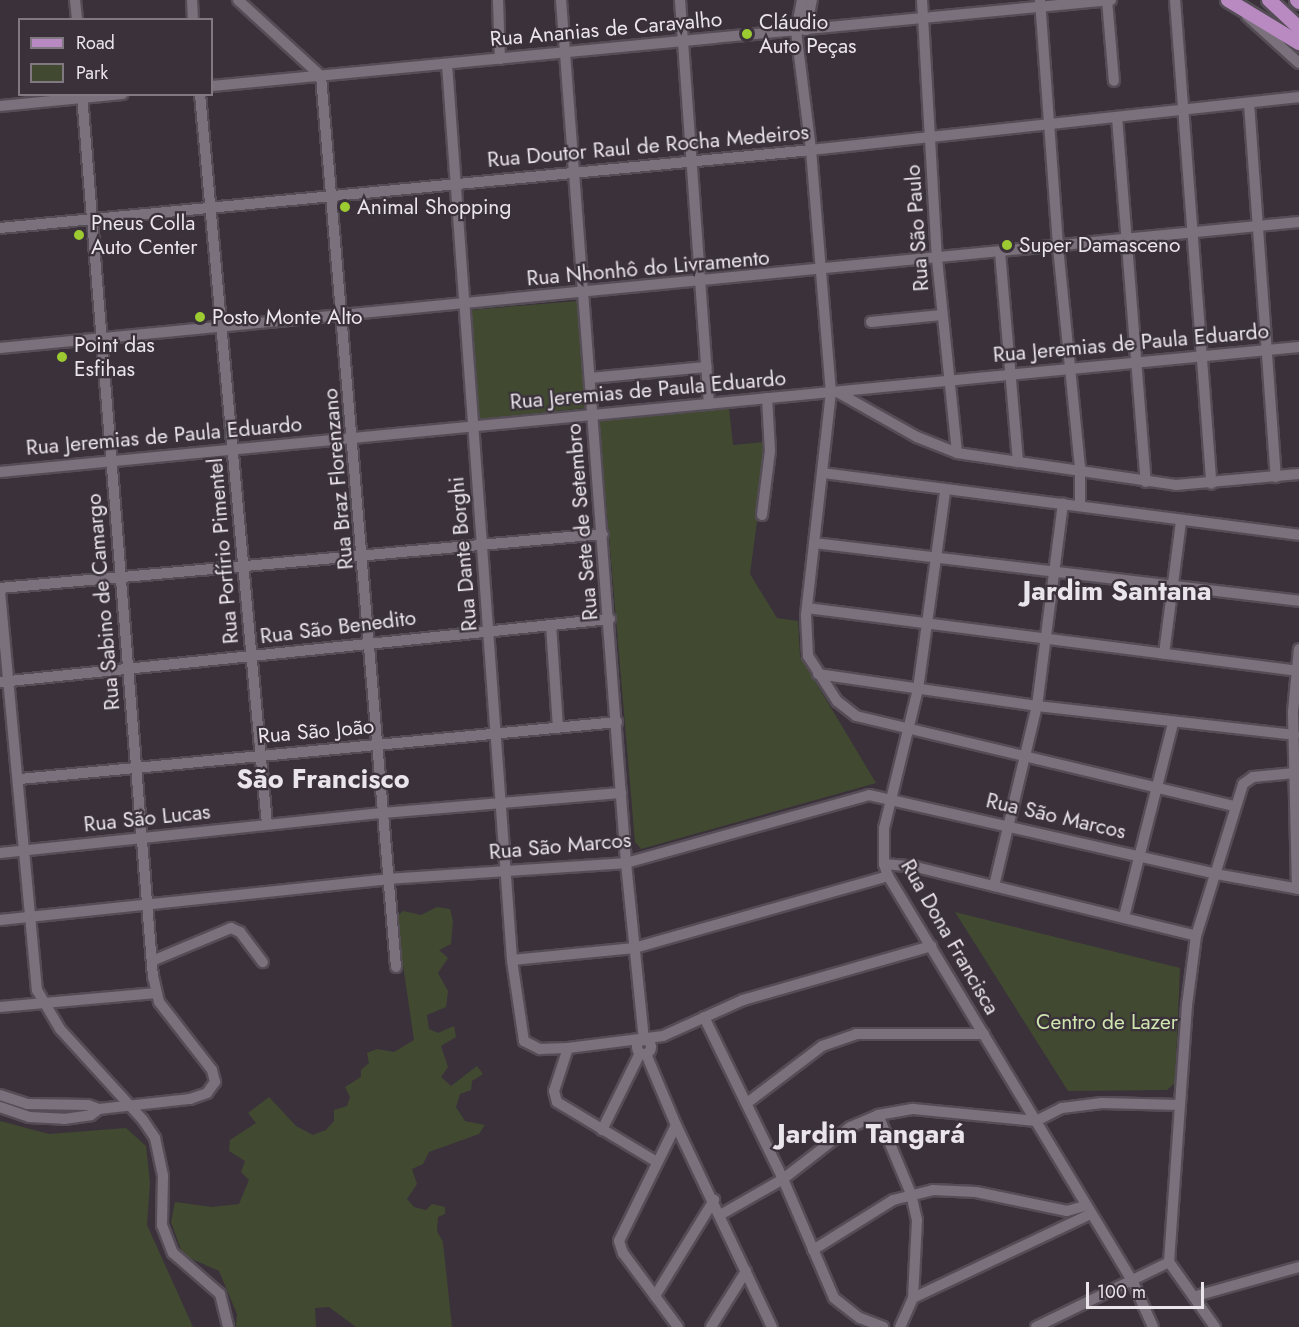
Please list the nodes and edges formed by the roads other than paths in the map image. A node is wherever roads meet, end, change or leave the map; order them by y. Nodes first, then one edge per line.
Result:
1 (75, 0) edge
2 (192, 0) edge
3 (498, 0) edge
4 (561, 0) edge
5 (680, 0) edge
6 (802, 0) edge
7 (812, 0) edge
8 (922, 0) edge
9 (1109, 0) edge
10 (1175, 0) edge
11 (1228, 0) edge
12 (1269, 0) edge
13 (241, 1) edge
14 (1040, 4) edge
15 (1240, 10) junction
16 (77, 18) edge
17 (193, 18) edge
18 (923, 18) junction
19 (1299, 28) edge
20 (801, 31) junction
21 (683, 42) junction
22 (1299, 43) edge
23 (564, 53) junction
24 (500, 59) junction
25 (1299, 63) edge
26 (447, 64) junction
27 (321, 76) junction
28 (1114, 81) dead end
29 (213, 86) edge
30 (82, 96) edge
31 (200, 96) edge
32 (1299, 97) edge
33 (1249, 103) junction
34 (0, 106) edge
35 (1183, 110) junction
36 (1117, 117) junction
37 (1049, 124) junction
38 (930, 137) junction
39 (812, 150) junction
40 (691, 162) junction
41 (573, 173) junction
42 (453, 184) junction
43 (331, 195) junction
44 (211, 207) junction
45 (91, 219) junction
46 (1299, 222) edge
47 (1260, 226) junction
48 (0, 228) edge
49 (1192, 232) junction
50 (1126, 240) junction
51 (1058, 247) junction
52 (1000, 252) junction
53 (938, 259) junction
54 (821, 271) junction
55 (700, 282) junction
56 (582, 293) junction
57 (462, 305) junction
58 (942, 315) junction
59 (342, 316) junction
60 (871, 322) dead end
61 (221, 327) junction
62 (102, 338) junction
63 (1299, 347) edge
64 (0, 348) edge
65 (1267, 350) junction
66 (1201, 356) junction
67 (1136, 363) junction
68 (706, 367) junction
69 (1072, 369) junction
70 (1008, 375) junction
71 (590, 378) junction
72 (950, 380) junction
73 (834, 392) junction
74 (767, 398) junction
75 (709, 404) junction
76 (593, 415) junction
77 (473, 426) junction
78 (354, 438) junction
79 (233, 449) junction
80 (957, 453) junction
81 (110, 461) junction
82 (1018, 462) junction
83 (0, 472) edge
84 (1080, 472) junction
85 (823, 473) junction
86 (1299, 474) edge
87 (1276, 477) junction
88 (1146, 482) junction
89 (1211, 484) junction
90 (945, 492) junction
91 (1063, 504) junction
92 (1080, 506) junction
93 (762, 515) dead end
94 (1181, 521) junction
95 (603, 534) junction
96 (1299, 535) edge
97 (814, 543) junction
98 (481, 545) junction
99 (934, 556) junction
100 (364, 557) junction
101 (241, 568) junction
102 (1052, 572) junction
103 (118, 578) junction
104 (1171, 585) junction
105 (0, 590) edge
106 (1299, 601) edge
107 (807, 608) junction
108 (610, 620) junction
109 (924, 624) junction
110 (551, 625) junction
111 (489, 629) junction
112 (1044, 639) junction
113 (371, 641) junction
114 (1299, 649) edge
115 (1164, 654) junction
116 (253, 658) junction
117 (129, 671) junction
118 (1298, 671) edge
119 (818, 674) junction
120 (5, 682) edge
121 (918, 689) junction
122 (1038, 706) junction
123 (1296, 712) edge
124 (617, 722) junction
125 (1173, 723) junction
126 (558, 727) junction
127 (910, 728) junction
128 (497, 735) junction
129 (1294, 735) junction
130 (378, 744) junction
131 (262, 755) junction
132 (1027, 757) junction
133 (137, 768) junction
134 (1295, 773) junction
135 (20, 779) junction
136 (1157, 786) junction
137 (621, 793) junction
138 (892, 798) junction
139 (502, 802) junction
140 (1234, 806) junction
141 (382, 813) junction
142 (267, 824) junction
143 (1009, 825) junction
144 (143, 837) junction
145 (26, 851) junction
146 (0, 853) edge
147 (1141, 856) junction
148 (626, 864) junction
149 (884, 864) junction
150 (507, 872) junction
151 (1216, 874) junction
152 (888, 876) junction
153 (388, 879) junction
154 (994, 886) junction
155 (1298, 889) edge
156 (148, 903) junction
157 (30, 916) junction
158 (1124, 917) junction
159 (0, 920) edge
160 (1196, 936) junction
161 (931, 946) junction
162 (634, 948) junction
163 (512, 960) junction
164 (152, 961) junction
165 (263, 962) dead end
166 (396, 966) dead end
167 (156, 993) junction
168 (41, 1002) junction
169 (0, 1007) edge
170 (704, 1017) junction
171 (984, 1035) junction
172 (644, 1038) junction
173 (568, 1048) junction
174 (643, 1053) junction
175 (0, 1095) edge
176 (747, 1103) junction
177 (130, 1105) junction
178 (1180, 1106) junction
179 (0, 1107) edge
180 (99, 1109) junction
181 (878, 1115) junction
182 (1036, 1121) junction
183 (676, 1125) junction
184 (602, 1130) junction
185 (657, 1162) junction
186 (783, 1179) junction
187 (911, 1194) junction
188 (714, 1200) junction
189 (1088, 1210) junction
190 (720, 1215) junction
191 (813, 1250) junction
192 (1169, 1262) junction
193 (1299, 1267) edge
194 (746, 1271) junction
195 (1132, 1280) junction
196 (655, 1296) junction
197 (1196, 1296) junction
198 (913, 1298) junction
199 (228, 1327) edge
200 (678, 1327) edge
201 (711, 1327) edge
202 (772, 1327) edge
203 (883, 1327) edge
204 (900, 1327) edge
205 (1036, 1327) edge
206 (1153, 1327) edge
207 (1215, 1327) edge

1 - 16 street
2 - 17 street
3 - 24 street
4 - 23 street, Rua Sete de Setembro
5 - 21 street
6 - 20 street
7 - 20 street
8 - 18 street, Rua São Paulo
9 - 14 street, Rua Ananias de Caravalho
9 - 28 street
10 - 35 street
11 - 15 main road
12 - 19 main road
13 - 27 street
14 - 18 street, Rua Ananias de Caravalho
14 - 37 street
15 - 22 main road
15 - 25 street
18 - 20 street, Rua Ananias de Caravalho
18 - 38 street, Rua São Paulo
20 - 21 street, Rua Ananias de Caravalho
20 - 39 street
21 - 23 street, Rua Ananias de Caravalho
21 - 40 street
23 - 24 street, Rua Ananias de Caravalho
23 - 41 street, Rua Sete de Setembro
24 - 26 street, Rua Ananias de Caravalho
26 - 27 street, Rua Ananias de Caravalho
26 - 42 street, Rua Dante Borghi
27 - 29 street, Rua Ananias de Caravalho
27 - 43 street, Rua Braz Florenzano
30 - 34 street
30 - 45 street, Rua Sabino de Camargo
31 - 44 street, Rua Porfírio Pimentel
32 - 33 street, Rua Doutor Raul de Rocha Medeiros
33 - 35 street, Rua Doutor Raul de Rocha Medeiros
33 - 47 street
35 - 36 street, Rua Doutor Raul de Rocha Medeiros
35 - 49 street
36 - 37 street, Rua Doutor Raul de Rocha Medeiros
36 - 50 street
37 - 38 street, Rua Doutor Raul de Rocha Medeiros
37 - 51 street
38 - 39 street, Rua Doutor Raul de Rocha Medeiros
38 - 53 street, Rua São Paulo
39 - 40 street, Rua Doutor Raul de Rocha Medeiros
39 - 54 street
40 - 41 street, Rua Doutor Raul de Rocha Medeiros
40 - 55 street
41 - 42 street, Rua Doutor Raul de Rocha Medeiros
41 - 56 street, Rua Sete de Setembro
42 - 43 street, Rua Doutor Raul de Rocha Medeiros
42 - 57 street, Rua Dante Borghi
43 - 44 street, Rua Doutor Raul de Rocha Medeiros
43 - 59 street, Rua Braz Florenzano
44 - 45 street, Rua Doutor Raul de Rocha Medeiros
44 - 61 street, Rua Porfírio Pimentel
45 - 48 street, Rua Doutor Raul de Rocha Medeiros
45 - 62 street, Rua Sabino de Camargo
46 - 47 street, Rua Nhonhô do Livramento
47 - 49 street, Rua Nhonhô do Livramento
47 - 65 street
49 - 50 street, Rua Nhonhô do Livramento
49 - 66 street
50 - 51 street, Rua Nhonhô do Livramento
50 - 67 street
51 - 52 street, Rua Nhonhô do Livramento
51 - 69 street
52 - 53 street, Rua Nhonhô do Livramento
52 - 70 street
53 - 54 street, Rua Nhonhô do Livramento
53 - 58 street, Rua São Paulo
54 - 55 street, Rua Nhonhô do Livramento
54 - 73 street
55 - 56 street, Rua Nhonhô do Livramento
55 - 68 street
56 - 57 street, Rua Nhonhô do Livramento
56 - 71 street, Rua Sete de Setembro
57 - 59 street, Rua Nhonhô do Livramento
57 - 77 street, Rua Dante Borghi
58 - 60 street
58 - 72 street, Rua São Paulo
59 - 61 street, Rua Nhonhô do Livramento
59 - 78 street, Rua Braz Florenzano
61 - 62 street, Rua Nhonhô do Livramento
61 - 79 street, Rua Porfírio Pimentel
62 - 64 street, Rua Nhonhô do Livramento
62 - 81 street, Rua Sabino de Camargo
63 - 65 street, Rua Jeremias de Paula Eduardo
65 - 66 street, Rua Jeremias de Paula Eduardo
65 - 87 street
66 - 67 street, Rua Jeremias de Paula Eduardo
66 - 89 street
67 - 69 street, Rua Jeremias de Paula Eduardo
67 - 88 street
68 - 71 street
68 - 75 street
69 - 70 street, Rua Jeremias de Paula Eduardo
69 - 84 street
70 - 72 street, Rua Jeremias de Paula Eduardo
70 - 82 street
71 - 76 street, Rua Sete de Setembro
72 - 73 street, Rua Jeremias de Paula Eduardo
72 - 80 street, Rua São Paulo
73 - 74 street, Rua Jeremias de Paula Eduardo
73 - 80 street
73 - 85 street
74 - 75 street, Rua Jeremias de Paula Eduardo
74 - 93 street
75 - 76 street, Rua Jeremias de Paula Eduardo
76 - 77 street, Rua Jeremias de Paula Eduardo
76 - 95 street, Rua Sete de Setembro
77 - 78 street, Rua Jeremias de Paula Eduardo
77 - 98 street, Rua Dante Borghi
78 - 79 street, Rua Jeremias de Paula Eduardo
78 - 100 street, Rua Braz Florenzano
79 - 81 street, Rua Jeremias de Paula Eduardo
79 - 101 street, Rua Porfírio Pimentel
80 - 82 street
81 - 83 street, Rua Jeremias de Paula Eduardo
81 - 103 street, Rua Sabino de Camargo
82 - 84 street
84 - 88 street
84 - 92 street
85 - 90 street
85 - 97 street
86 - 87 street
87 - 89 street
88 - 89 street
90 - 91 street
90 - 99 street, Rua Dona Francisca
91 - 92 street
91 - 102 street
92 - 94 street
94 - 96 street
94 - 104 street
95 - 98 street
95 - 108 street, Rua Sete de Setembro
97 - 99 street
97 - 107 street
98 - 100 street
98 - 111 street, Rua Dante Borghi
99 - 102 street
99 - 109 street, Rua Dona Francisca
100 - 101 street
100 - 113 street, Rua Braz Florenzano
101 - 103 street
101 - 116 street, Rua Porfírio Pimentel
102 - 104 street
102 - 112 street
103 - 105 street
103 - 117 street, Rua Sabino de Camargo
104 - 106 street
104 - 115 street
105 - 120 street
107 - 109 street
107 - 119 street
108 - 110 street, Rua São Benedito
108 - 124 street, Rua Sete de Setembro
109 - 112 street
109 - 121 street, Rua Dona Francisca
110 - 111 street, Rua São Benedito
110 - 126 street
111 - 113 street, Rua São Benedito
111 - 128 street, Rua Dante Borghi
112 - 115 street
112 - 122 street
113 - 116 street, Rua São Benedito
113 - 130 street, Rua Braz Florenzano
114 - 118 street
115 - 118 street
116 - 117 street, Rua São Benedito
116 - 131 street, Rua Porfírio Pimentel
117 - 120 street, Rua São Benedito
117 - 133 street, Rua Sabino de Camargo
118 - 123 street
119 - 121 street
119 - 127 street
120 - 135 street
121 - 122 street
121 - 127 street, Rua Dona Francisca
122 - 125 street
122 - 132 street
123 - 129 street
124 - 126 street, Rua São João
124 - 137 street, Rua Sete de Setembro
125 - 129 street
125 - 136 street
126 - 128 street, Rua São João
127 - 132 street
127 - 138 street, Rua Dona Francisca
128 - 130 street, Rua São João
128 - 139 street, Rua Dante Borghi
129 - 134 street
130 - 131 street, Rua São João
130 - 141 street, Rua Braz Florenzano
131 - 133 street, Rua São João
131 - 142 street, Rua Porfírio Pimentel
132 - 136 street
132 - 143 street
133 - 135 street, Rua São João
133 - 144 street, Rua Sabino de Camargo
134 - 140 street
134 - 155 street
135 - 145 street
136 - 140 street
136 - 147 street
137 - 139 street, Rua São Lucas
137 - 148 street, Rua Sete de Setembro
138 - 143 street, Rua São Marcos
138 - 148 street, Rua São Marcos
138 - 149 street, Rua Dona Francisca
139 - 141 street, Rua São Lucas
139 - 150 street, Rua Dante Borghi
140 - 151 street
141 - 142 street, Rua São Lucas
141 - 153 street, Rua Braz Florenzano
142 - 144 street, Rua São Lucas
143 - 147 street, Rua São Marcos
143 - 154 street
144 - 145 street, Rua São Lucas
144 - 156 street, Rua Sabino de Camargo
145 - 146 street, Rua São Lucas
145 - 157 street
147 - 151 street, Rua São Marcos
147 - 158 street
148 - 150 street, Rua São Marcos
148 - 162 street, Rua Sete de Setembro
149 - 152 street, Rua Dona Francisca
149 - 154 street
150 - 153 street, Rua São Marcos
150 - 163 street, Rua Dante Borghi
151 - 155 street, Rua São Marcos
151 - 160 street
152 - 161 street, Rua Dona Francisca
152 - 162 street
153 - 156 street, Rua São Marcos
153 - 166 street, Rua Braz Florenzano
154 - 158 street
156 - 157 street, Rua São Marcos
156 - 164 street, Rua Sabino de Camargo
157 - 159 street, Rua São Marcos
157 - 168 street
158 - 160 street
160 - 178 street
161 - 170 street
161 - 171 street, Rua Dona Francisca
162 - 163 street
162 - 172 street, Rua Sete de Setembro
163 - 173 street, Rua Dante Borghi
164 - 165 street
164 - 167 street, Rua Sabino de Camargo
167 - 168 street
167 - 177 street, Rua Sabino de Camargo
168 - 169 street
168 - 177 street
170 - 172 street
170 - 176 street
171 - 176 street
171 - 182 street, Rua Dona Francisca
172 - 173 street
172 - 174 street
173 - 184 street
174 - 183 street
174 - 184 street
175 - 180 street
176 - 186 street
177 - 180 street
177 - 199 street
178 - 182 street
178 - 192 street
179 - 180 street
181 - 182 street
181 - 186 street
181 - 187 street
182 - 189 street, Rua Dona Francisca
183 - 185 street
183 - 188 street
184 - 185 street
185 - 196 street
186 - 190 street
186 - 191 street
187 - 189 street
187 - 191 street
187 - 198 street
188 - 190 street
188 - 196 street
189 - 195 street, Rua Dona Francisca
189 - 198 street
190 - 194 street
191 - 203 street
192 - 195 street
192 - 197 street
193 - 197 street
194 - 201 street
194 - 202 street
195 - 205 street
195 - 206 street, Rua Dona Francisca
196 - 200 street
197 - 207 street
198 - 204 street

